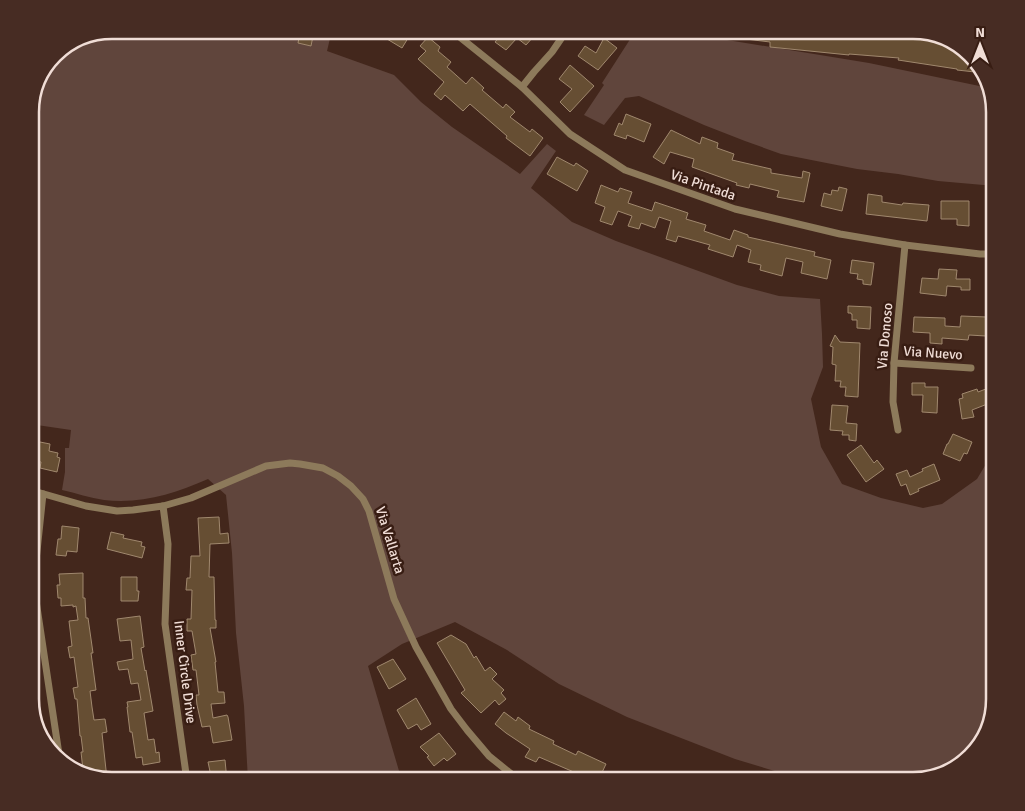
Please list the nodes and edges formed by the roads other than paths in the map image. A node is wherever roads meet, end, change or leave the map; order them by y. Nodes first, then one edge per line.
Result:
1 (462, 39) edge
2 (561, 39) edge
3 (522, 88) junction
4 (906, 245) junction
5 (986, 254) edge
6 (894, 364) junction
7 (971, 368) dead end
8 (898, 430) dead end
9 (39, 493) edge
10 (42, 494) junction
11 (163, 506) junction
12 (39, 527) edge
13 (39, 621) edge
14 (58, 748) edge
15 (186, 772) edge
16 (508, 772) edge

1 - 3 street, Via Pintada
2 - 3 street
3 - 4 street, Via Pintada
4 - 5 street, Via Pintada
4 - 6 street, Via Donoso
6 - 7 street, Via Nuevo
6 - 8 street, Via Donoso
9 - 10 street, Via Vallarta
10 - 11 street, Via Vallarta
10 - 12 street
11 - 15 street, Inner Circle Drive
11 - 16 street, Via Vallarta
13 - 14 street

